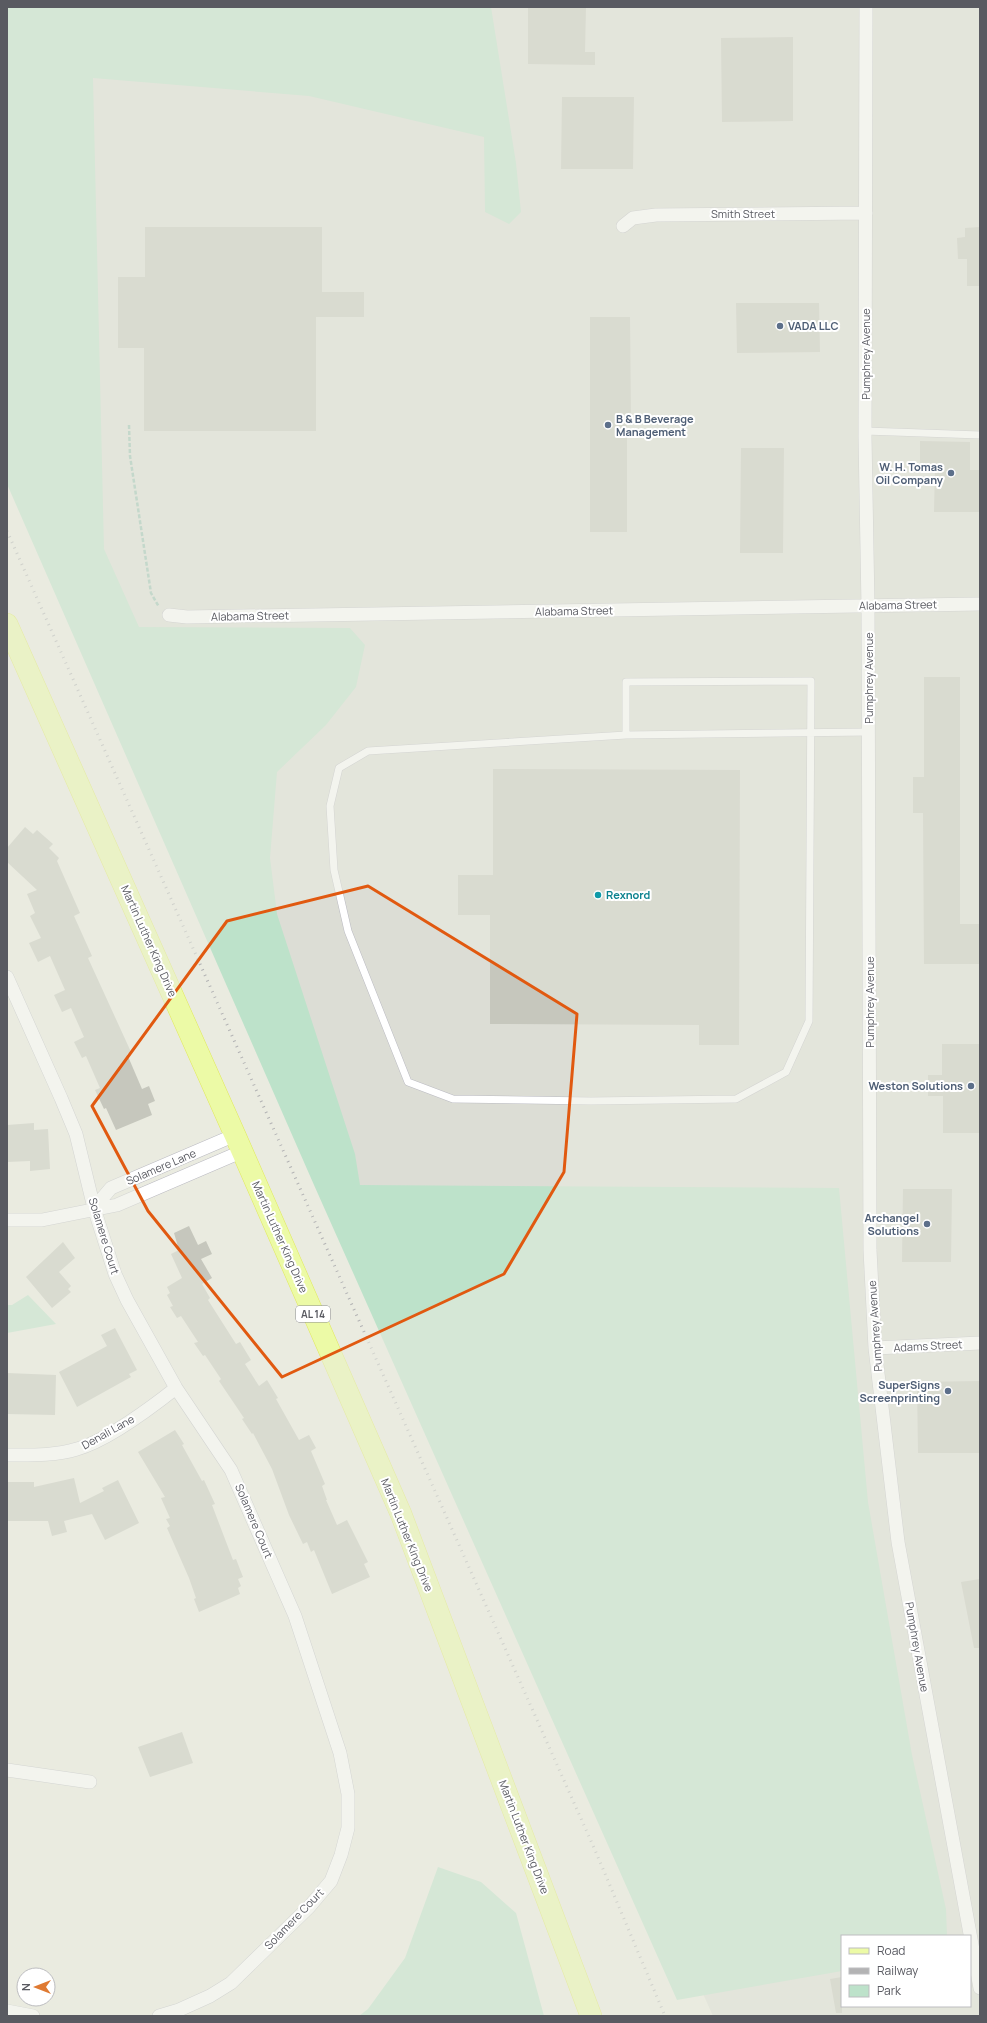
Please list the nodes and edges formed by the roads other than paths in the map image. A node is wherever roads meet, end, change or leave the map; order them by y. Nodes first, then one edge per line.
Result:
1 (866, 7) edge
2 (866, 213) junction
3 (623, 226) dead end
4 (865, 432) junction
5 (980, 435) edge
6 (980, 604) edge
7 (868, 606) junction
8 (169, 615) road end
9 (7, 624) edge
10 (810, 731) junction
11 (869, 732) junction
12 (626, 735) junction
13 (7, 977) edge
14 (239, 1143) junction
15 (94, 1208) junction
16 (7, 1220) edge
17 (980, 1343) edge
18 (875, 1348) junction
19 (176, 1388) junction
20 (7, 1455) edge
21 (7, 1770) edge
22 (90, 1782) dead end
23 (970, 1935) edge
24 (971, 1939) edge
25 (980, 1988) edge
26 (7, 2011) edge
27 (33, 2016) edge
28 (159, 2016) edge
29 (591, 2016) edge

1 - 2 street, Pumphrey Avenue
2 - 3 street, Smith Street
2 - 4 street, Pumphrey Avenue
4 - 5 lane
4 - 7 street, Pumphrey Avenue
6 - 7 street, Alabama Street
7 - 8 street, Alabama Street
7 - 11 street, Pumphrey Avenue
9 - 14 main road, Martin Luther King Drive / AL 14
10 - 11 lane
10 - 12 lane
10 - 12 lane
10 - 12 lane
11 - 18 street, Pumphrey Avenue
13 - 15 street, Solamere Court
14 - 15 street, Solamere Lane
14 - 15 street, Solamere Lane
14 - 29 main road, Martin Luther King Drive / AL 14
15 - 16 street, Solamere Lane
15 - 19 street, Solamere Court
17 - 18 street, Adams Street
18 - 23 street, Pumphrey Avenue
19 - 20 street, Denali Lane
19 - 28 street, Solamere Court
21 - 22 street
24 - 25 street, Pumphrey Avenue
26 - 27 street

